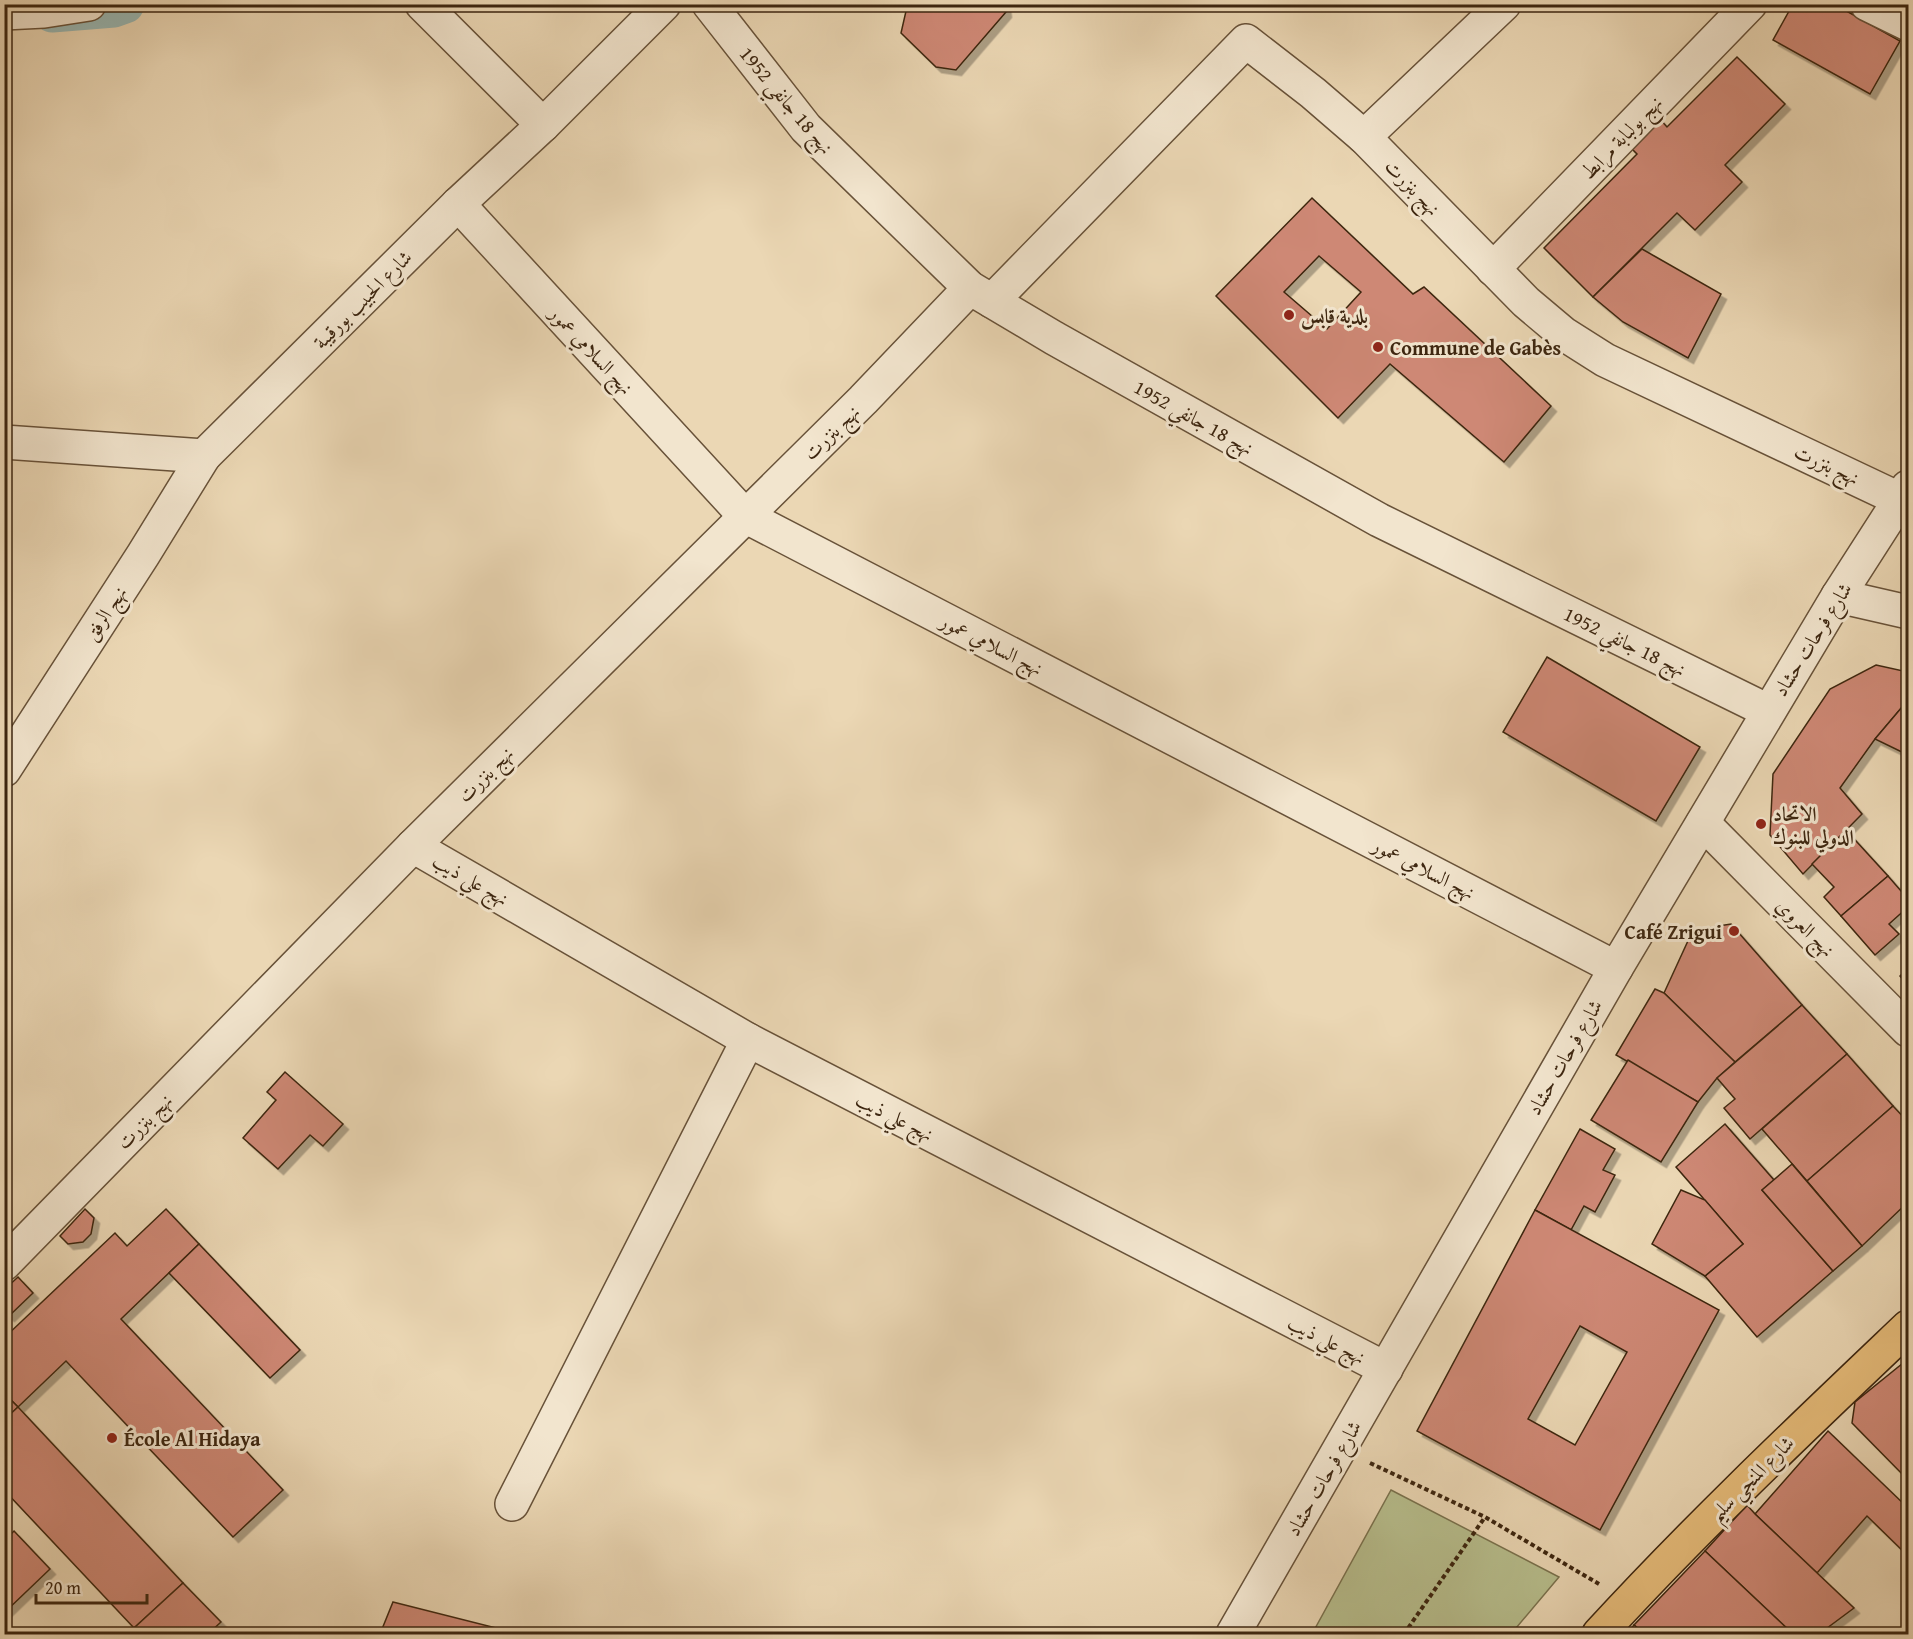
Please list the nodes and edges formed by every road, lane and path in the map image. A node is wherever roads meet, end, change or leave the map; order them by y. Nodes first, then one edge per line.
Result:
1 (89, 4) edge
2 (422, 4) edge
3 (664, 4) edge
4 (709, 4) edge
5 (1504, 4) edge
6 (1750, 4) edge
7 (1867, 4) edge
8 (4, 13) edge
9 (1908, 24) edge
10 (543, 125) junction
11 (1364, 137) junction
12 (458, 204) junction
13 (1493, 269) junction
14 (981, 295) junction
15 (4, 442) edge
16 (204, 456) junction
17 (1905, 493) edge
18 (745, 516) junction
19 (1838, 596) junction
20 (1908, 612) edge
21 (1768, 711) junction
22 (4, 770) edge
23 (1703, 823) junction
24 (413, 846) junction
25 (1616, 968) junction
26 (1908, 1030) edge
27 (748, 1040) junction
28 (4, 1264) edge
29 (1908, 1327) edge
30 (1386, 1369) junction
31 (1340, 1449) junction
32 (512, 1504) dead end
33 (1485, 1517) junction
34 (1629, 1601) junction
35 (1233, 1635) edge
36 (1404, 1635) edge
37 (1599, 1635) edge

1 - 8 street
2 - 10 street
3 - 10 street, شارع الحبيب بورقيبة
4 - 14 street, نهج 18 جانفي 1952
5 - 11 street
6 - 13 street, نهج بولبابة مرابط
7 - 9 street
10 - 12 street, شارع الحبيب بورقيبة
11 - 13 street, نهج بنزرت
11 - 14 street, نهج بنزرت
12 - 16 street, شارع الحبيب بورقيبة
12 - 18 street, نهج السلامي عمور
13 - 17 street, نهج بنزرت
14 - 18 street, نهج بنزرت
14 - 21 street, نهج 18 جانفي 1952
15 - 16 street
16 - 22 street, نهج الرفق
17 - 19 street, شارع فرحات حشاد
18 - 24 street, نهج بنزرت
18 - 25 street, نهج السلامي عمور
19 - 20 street
19 - 21 street, شارع فرحات حشاد
21 - 23 street, شارع فرحات حشاد
23 - 25 street, شارع فرحات حشاد
23 - 26 street, نهج العروي
24 - 27 street, نهج علي ذيب
24 - 28 street, نهج بنزرت
25 - 30 street, شارع فرحات حشاد
27 - 30 street, نهج علي ذيب
27 - 32 street
29 - 34 main road, شارع المنجي سليم
30 - 31 street, شارع فرحات حشاد
31 - 33 path
31 - 35 street, شارع فرحات حشاد
33 - 34 path
33 - 36 path
34 - 37 main road, شارع المنجي سليم

